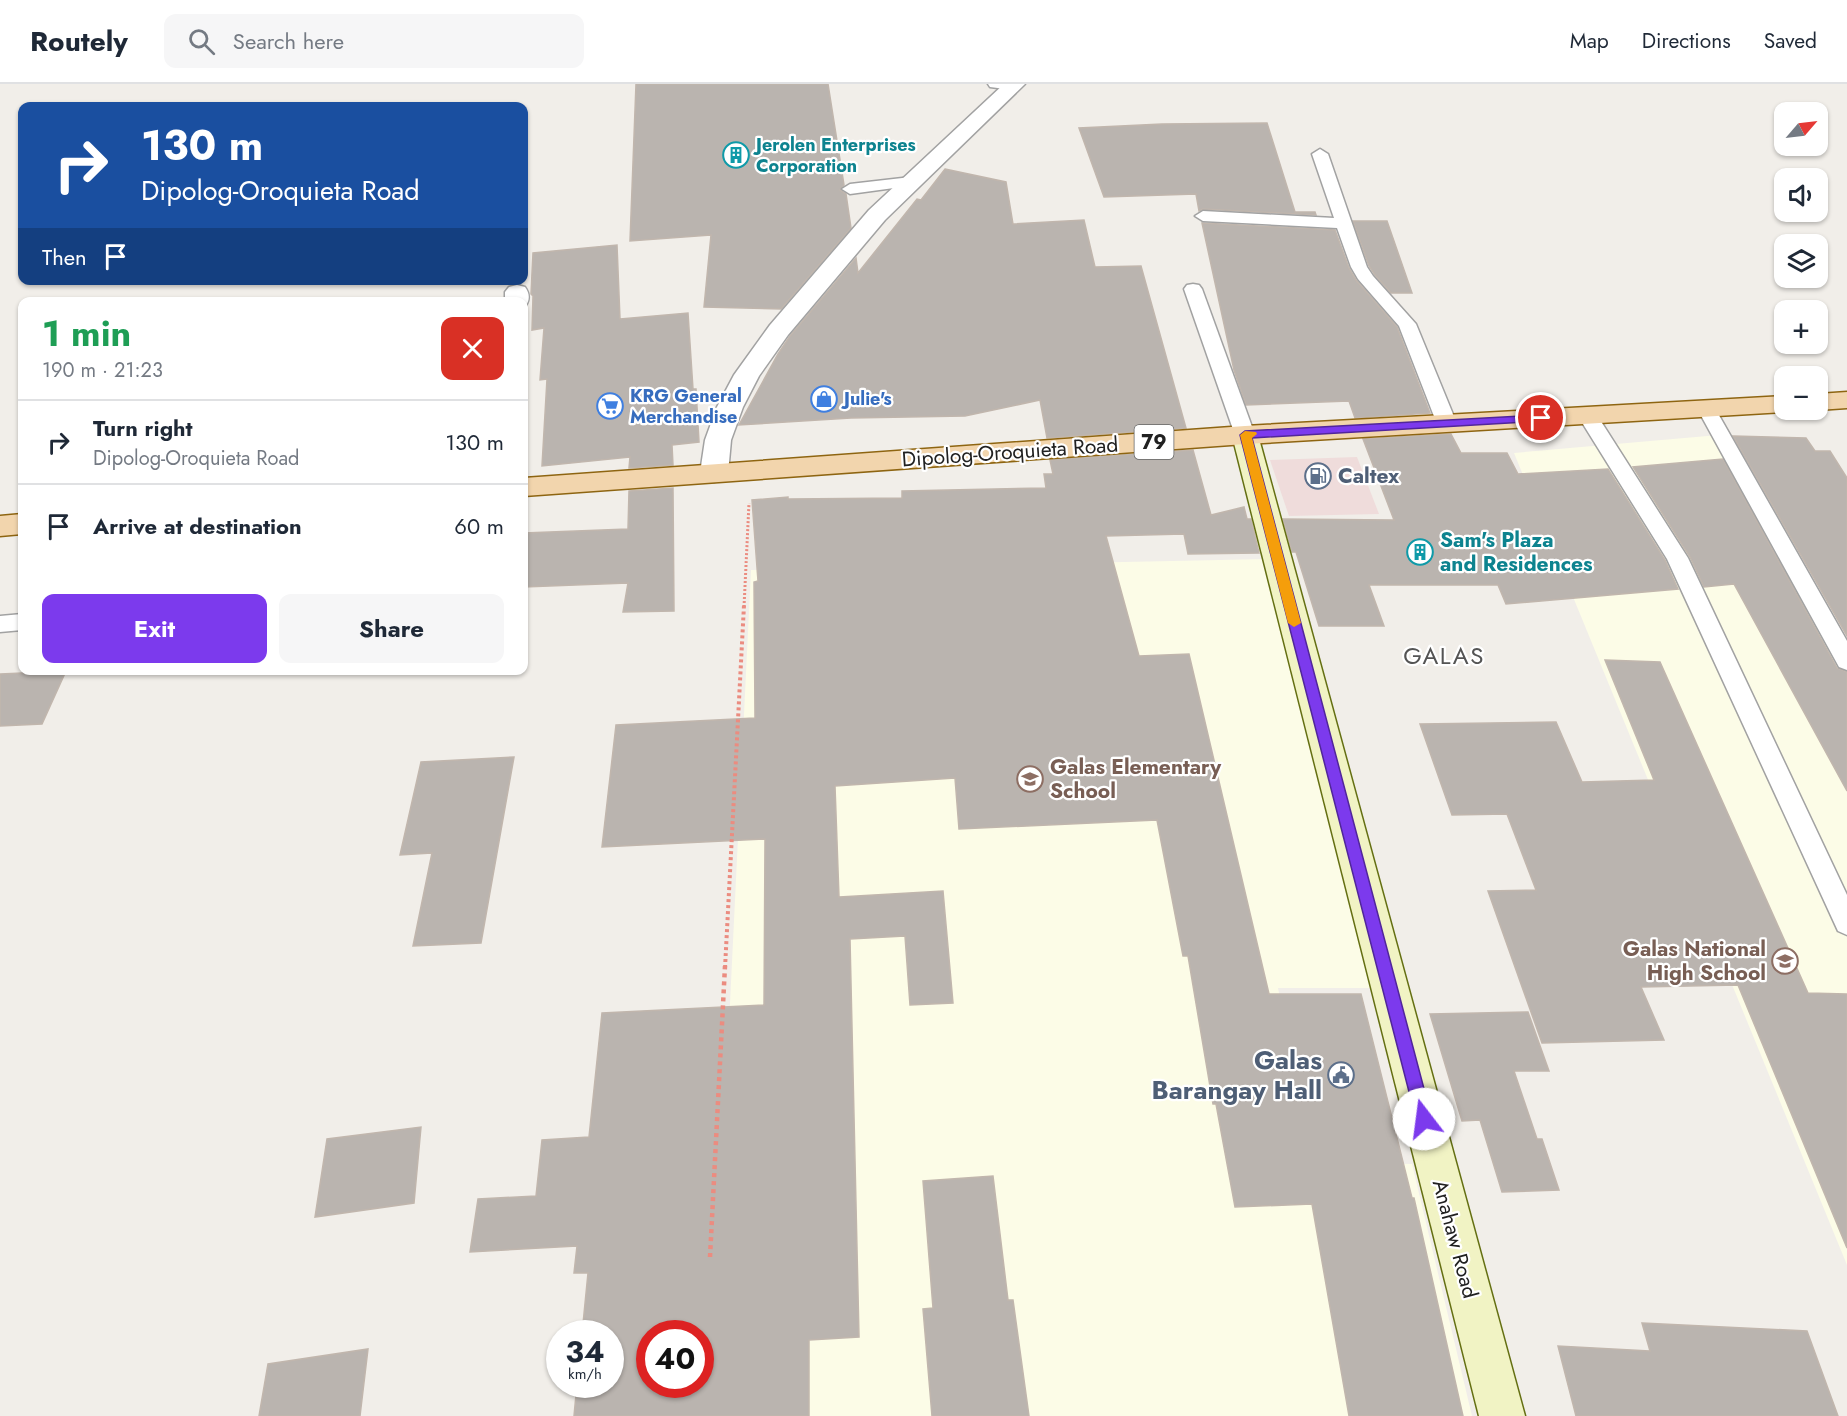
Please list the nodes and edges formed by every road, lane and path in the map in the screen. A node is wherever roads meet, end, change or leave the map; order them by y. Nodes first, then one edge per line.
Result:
1 (1008, 85) edge
2 (1320, 154) dead end
3 (911, 182) junction
4 (850, 189) dead end
5 (1203, 216) dead end
6 (1344, 223) junction
7 (1193, 289) dead end
8 (1847, 400) edge
9 (1828, 401) edge
10 (1774, 405) edge
11 (1707, 410) junction
12 (1588, 416) junction
13 (1447, 424) junction
14 (1245, 435) junction
15 (750, 471) junction
16 (714, 473) junction
17 (528, 487) edge
18 (18, 524) edge
19 (0, 526) edge
20 (18, 622) edge
21 (0, 624) edge
22 (1847, 661) edge
23 (1847, 923) edge
24 (710, 1257) dead end
25 (1502, 1416) edge

1 - 3 street
2 - 6 lane
3 - 4 lane
3 - 16 street
5 - 6 lane
6 - 13 lane
7 - 14 lane
8 - 9 main road
10 - 11 main road, Dipolog-Oroquieta Road / 79
11 - 12 main road, Dipolog-Oroquieta Road / 79
11 - 22 lane
12 - 13 main road, Dipolog-Oroquieta Road / 79
12 - 23 lane
13 - 14 main road, Dipolog-Oroquieta Road / 79
14 - 15 main road, Dipolog-Oroquieta Road / 79
14 - 25 street, Anahaw Road
15 - 16 main road, Dipolog-Oroquieta Road / 79
15 - 24 path
16 - 17 main road, Dipolog-Oroquieta Road / 79
18 - 19 main road
20 - 21 lane

